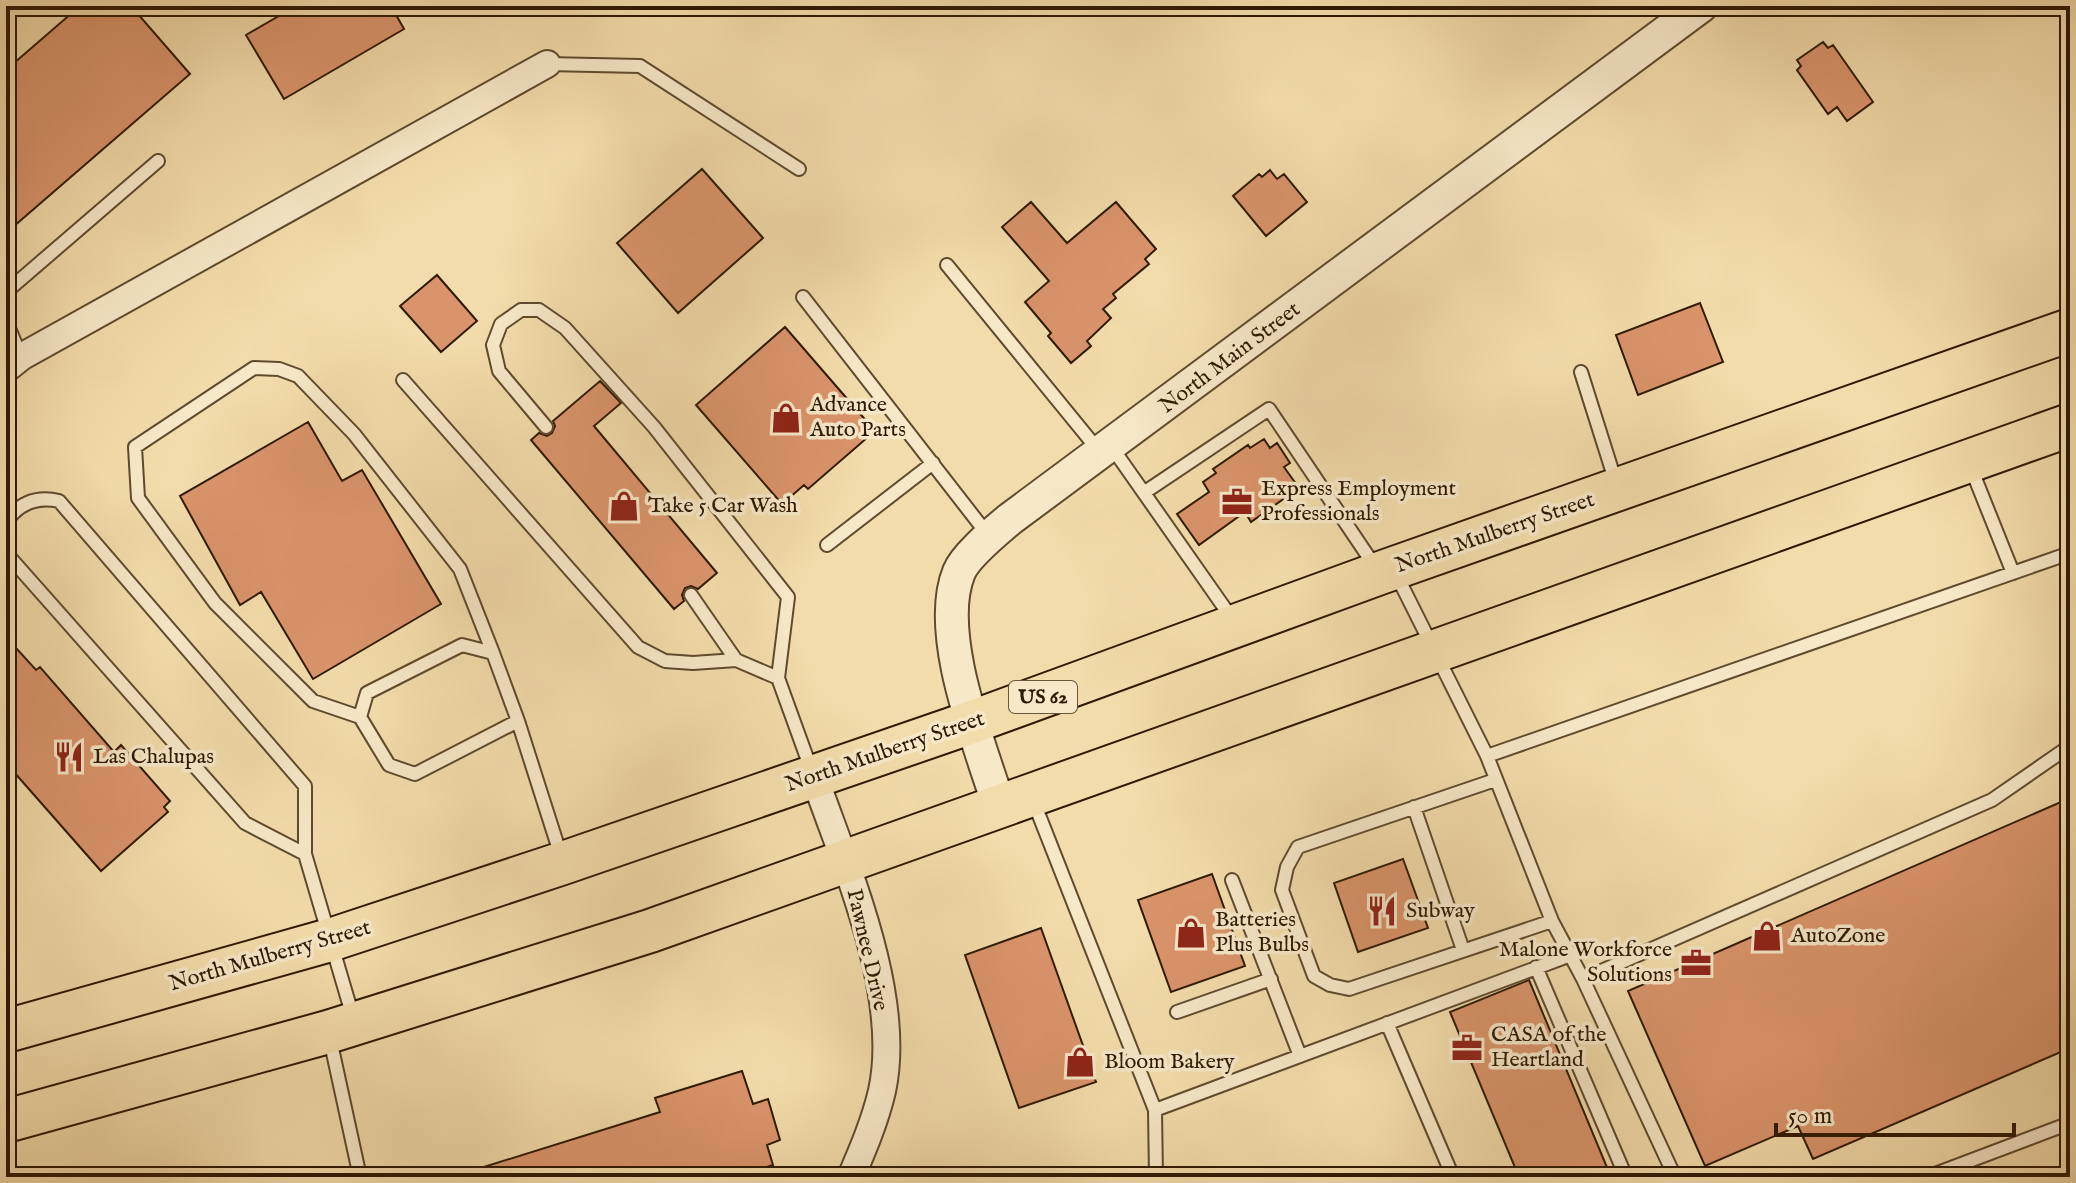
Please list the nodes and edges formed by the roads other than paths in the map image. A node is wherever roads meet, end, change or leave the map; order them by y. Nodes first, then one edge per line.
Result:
1 (1701, 6) edge
2 (547, 64) joint
3 (158, 161) dead end
4 (799, 169) dead end
5 (947, 265) dead end
6 (6, 292) edge
7 (803, 297) dead end
8 (6, 321) edge
9 (2070, 330) edge
10 (14, 363) edge
11 (1581, 372) dead end
12 (403, 380) dead end
13 (2070, 425) edge
14 (546, 427) dead end
15 (1106, 450) junction
16 (1969, 461) junction
17 (933, 463) junction
18 (1619, 489) junction
19 (1145, 492) junction
20 (6, 522) edge
21 (990, 537) junction
22 (827, 545) dead end
23 (6, 553) edge
24 (2070, 553) edge
25 (1387, 571) junction
26 (2013, 573) junction
27 (691, 595) dead end
28 (1238, 627) junction
29 (1433, 652) junction
30 (493, 653) junction
31 (736, 660) junction
32 (778, 678) junction
33 (360, 717) junction
34 (518, 721) junction
35 (972, 722) junction
36 (2070, 746) edge
37 (1487, 756) junction
38 (814, 776) junction
39 (1495, 780) junction
40 (1015, 800) junction
41 (1414, 807) junction
42 (305, 854) junction
43 (844, 862) junction
44 (563, 863) junction
45 (1232, 880) dead end
46 (1552, 921) junction
47 (330, 940) junction
48 (1463, 950) junction
49 (1571, 955) junction
50 (1536, 967) junction
51 (1271, 979) junction
52 (1583, 979) junction
53 (1177, 1012) dead end
54 (1387, 1023) junction
55 (342, 1028) junction
56 (6, 1031) edge
57 (1300, 1056) junction
58 (1155, 1110) junction
59 (6, 1121) edge
60 (2070, 1123) edge
61 (360, 1177) edge
62 (851, 1177) edge
63 (943, 1177) edge
64 (983, 1177) edge
65 (1156, 1177) edge
66 (1453, 1177) edge
67 (1626, 1177) edge
68 (1675, 1177) edge
69 (1927, 1177) edge

1 - 15 street, North Main Street
2 - 4 lane
2 - 10 street
3 - 6 lane
5 - 15 lane
7 - 17 lane
8 - 10 lane
9 - 18 main road, North Mulberry Street / US 62
11 - 18 lane
12 - 31 lane
13 - 16 main road
14 - 32 lane
15 - 19 lane
15 - 21 street, North Main Street
16 - 26 lane
16 - 29 main road
17 - 21 lane
17 - 22 lane
18 - 25 main road, North Mulberry Street / US 62
19 - 25 lane
19 - 28 lane
20 - 42 lane
21 - 35 street, North Main Street
23 - 42 lane
24 - 26 lane
25 - 28 main road, North Mulberry Street / US 62
25 - 29 lane
26 - 37 lane
27 - 31 lane
28 - 35 main road, North Mulberry Street / US 62
29 - 37 lane
29 - 40 main road
30 - 33 lane
30 - 33 lane
30 - 34 lane
31 - 32 lane
32 - 38 lane
33 - 34 lane
34 - 44 lane
35 - 38 main road, North Mulberry Street / US 62
35 - 40 street, North Main Street
36 - 52 lane
37 - 39 lane
38 - 43 street, Pawnee Drive
38 - 44 main road, North Mulberry Street / US 62
39 - 41 lane
39 - 46 lane
40 - 43 main road
40 - 58 lane
41 - 48 lane
41 - 48 lane
42 - 47 lane
43 - 55 main road
43 - 62 street, Pawnee Drive
44 - 47 main road, North Mulberry Street / US 62
45 - 51 lane
46 - 48 lane
46 - 49 lane
47 - 55 lane
47 - 56 main road, North Mulberry Street / US 62
49 - 50 lane
49 - 52 lane
50 - 54 lane
50 - 67 lane
51 - 53 lane
51 - 57 lane
52 - 68 lane
54 - 57 lane
54 - 66 lane
55 - 59 main road
55 - 61 lane
57 - 58 lane
58 - 65 lane
60 - 69 lane
63 - 64 lane

